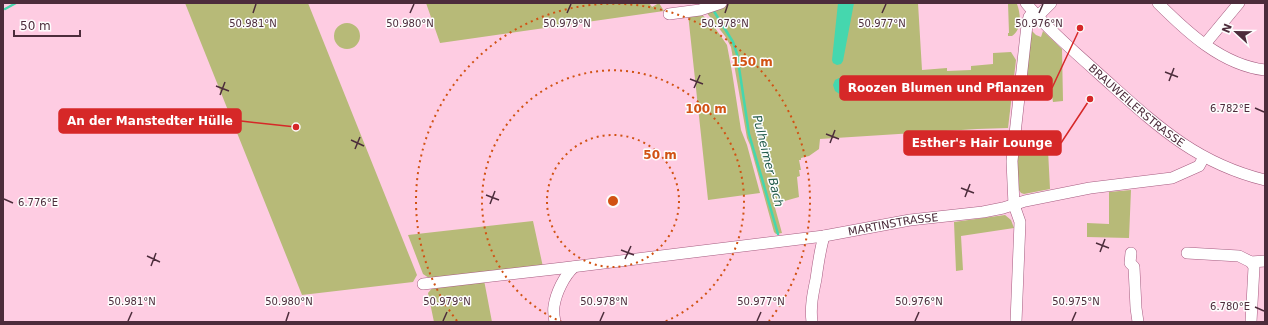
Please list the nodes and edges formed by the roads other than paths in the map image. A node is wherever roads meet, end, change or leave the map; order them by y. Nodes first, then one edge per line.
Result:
1 (721, 3) edge
2 (1051, 3) edge
3 (1158, 3) edge
4 (1238, 3) edge
5 (1032, 10) edge
6 (670, 14) dead end
7 (1205, 44) junction
8 (1265, 70) edge
9 (1204, 158) junction
10 (1265, 180) edge
11 (1014, 205) junction
12 (824, 236) junction
13 (1188, 252) dead end
14 (1131, 253) dead end
15 (1265, 261) edge
16 (1251, 262) junction
17 (568, 268) junction
18 (423, 284) dead end
19 (555, 322) edge
20 (812, 322) edge
21 (1016, 322) edge
22 (1138, 322) edge
23 (1251, 322) edge

1 - 6 street
2 - 5 street
3 - 7 street
4 - 7 street
5 - 9 street, BRAUWEILERSTRASSE
5 - 11 street
7 - 8 street
9 - 10 street, BRAUWEILERSTRASSE
9 - 11 street, MARTINSTRASSE
11 - 12 street, MARTINSTRASSE
11 - 21 street
12 - 17 street, MARTINSTRASSE
12 - 20 street
13 - 16 street
14 - 22 street
15 - 16 street
16 - 23 street
17 - 18 street, MARTINSTRASSE
17 - 19 street

